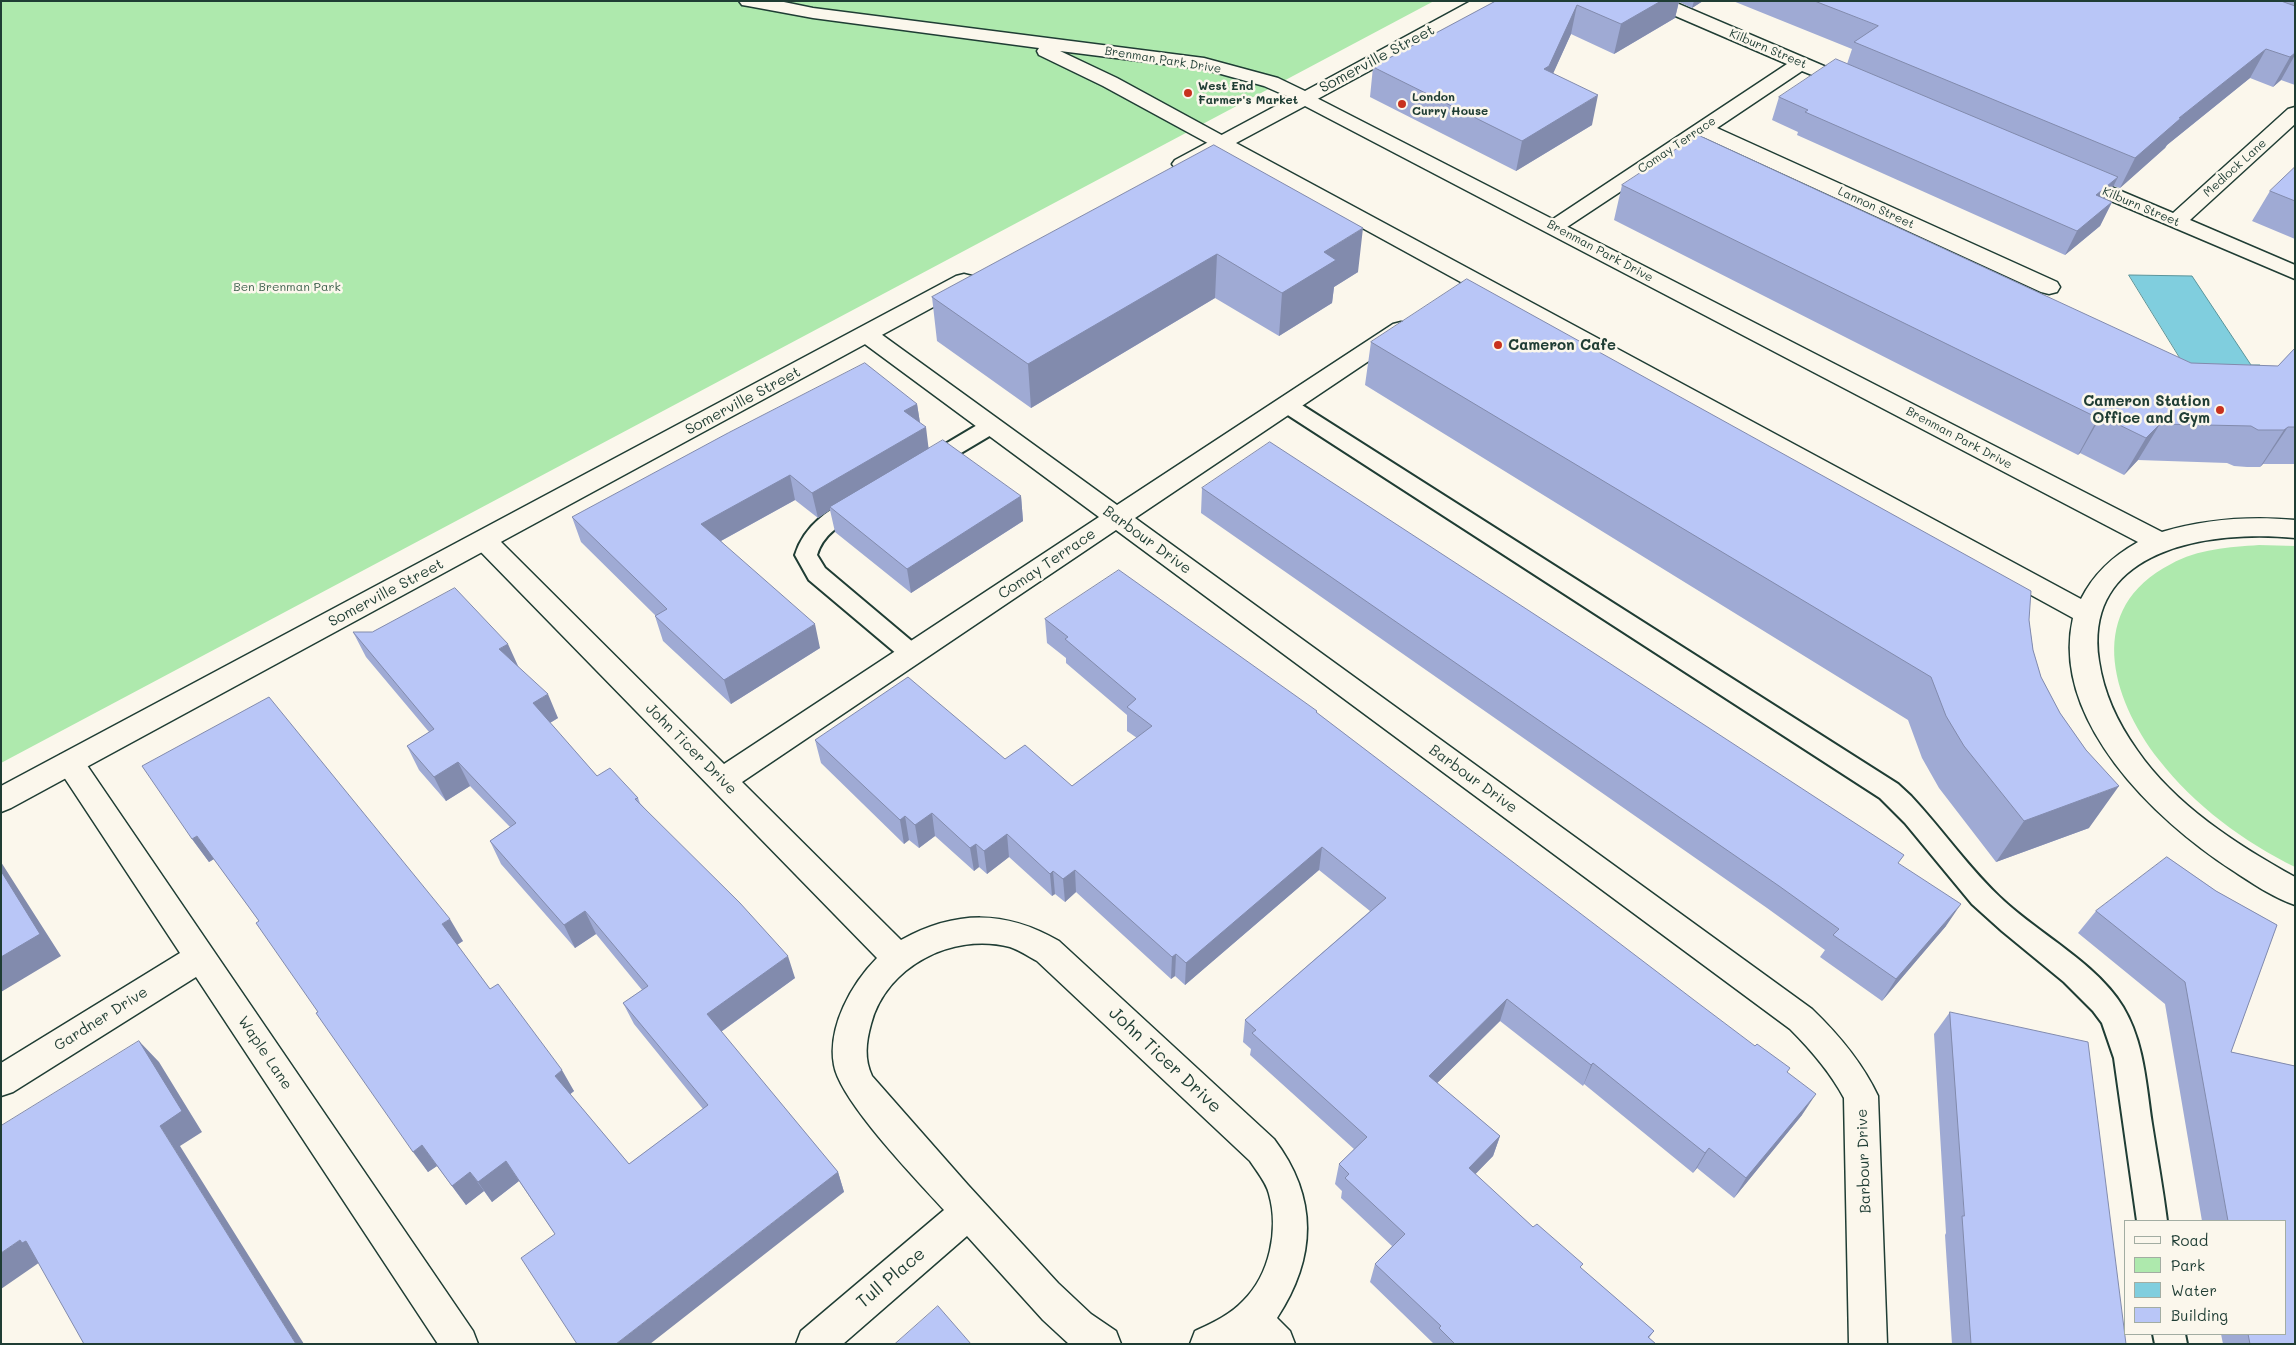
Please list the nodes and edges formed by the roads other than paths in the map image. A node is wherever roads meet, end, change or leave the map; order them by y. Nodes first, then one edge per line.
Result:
1 (748, 1) edge
2 (1485, 1) edge
3 (1656, 1) edge
4 (1014, 39) junction
5 (1801, 63) junction
6 (1870, 92) edge
7 (1305, 98) junction
8 (2295, 113) edge
9 (1703, 128) junction
10 (1222, 143) junction
11 (1166, 173) edge
12 (2061, 173) edge
13 (2176, 222) junction
14 (1554, 227) junction
15 (983, 271) edge
16 (2295, 273) edge
17 (2049, 287) dead end
18 (1422, 315) edge
19 (866, 334) junction
20 (1287, 404) junction
21 (991, 426) junction
22 (907, 476) edge
23 (874, 496) edge
24 (1117, 518) junction
25 (2295, 529) edge
26 (484, 540) junction
27 (2159, 542) junction
28 (2087, 614) junction
29 (912, 654) junction
30 (70, 763) junction
31 (722, 780) junction
32 (1, 800) edge
33 (2295, 892) edge
34 (200, 957) junction
35 (898, 958) junction
36 (1, 1080) edge
37 (968, 1213) junction
38 (2152, 1220) edge
39 (1253, 1319) junction
40 (460, 1344) edge
41 (814, 1344) edge
42 (1104, 1344) edge
43 (1208, 1344) edge
44 (1278, 1344) edge
45 (1868, 1344) edge

1 - 4 street, Brenman Park Drive
2 - 7 street, Somerville Street
3 - 5 street, Kilburn Street
4 - 7 street, Brenman Park Drive
4 - 10 street, Brenman Park Drive
5 - 6 street, Kilburn Street
5 - 9 street, Comay Terrace
7 - 10 street, Somerville Street
7 - 14 street, Brenman Park Drive
8 - 13 street, Medlock Lane
9 - 14 street, Comay Terrace
9 - 17 street, Lannon Street
10 - 11 street, Somerville Street
10 - 28 street, Brenman Park Drive
12 - 13 street, Kilburn Street
13 - 16 street, Kilburn Street
14 - 27 street, Brenman Park Drive
15 - 19 street, Somerville Street
18 - 20 street, Comay Terrace
19 - 21 street, Barbour Drive
19 - 26 street, Somerville Street
20 - 24 street, Comay Terrace
20 - 38 lane
21 - 22 lane
21 - 24 street, Barbour Drive
23 - 29 lane
24 - 29 street, Comay Terrace
24 - 45 street, Barbour Drive
25 - 27 street
26 - 30 street, Somerville Street
26 - 31 street, John Ticer Drive
27 - 28 street
28 - 33 street
29 - 31 street, Comay Terrace
30 - 32 street, Somerville Street
30 - 34 street, Waple Lane
31 - 35 street, John Ticer Drive
34 - 36 street, Gardner Drive
34 - 40 street, Waple Lane
35 - 37 street, John Ticer Drive
35 - 39 street, John Ticer Drive
37 - 41 street, Tull Place
37 - 42 street, John Ticer Drive
39 - 43 street, John Ticer Drive
39 - 44 street

